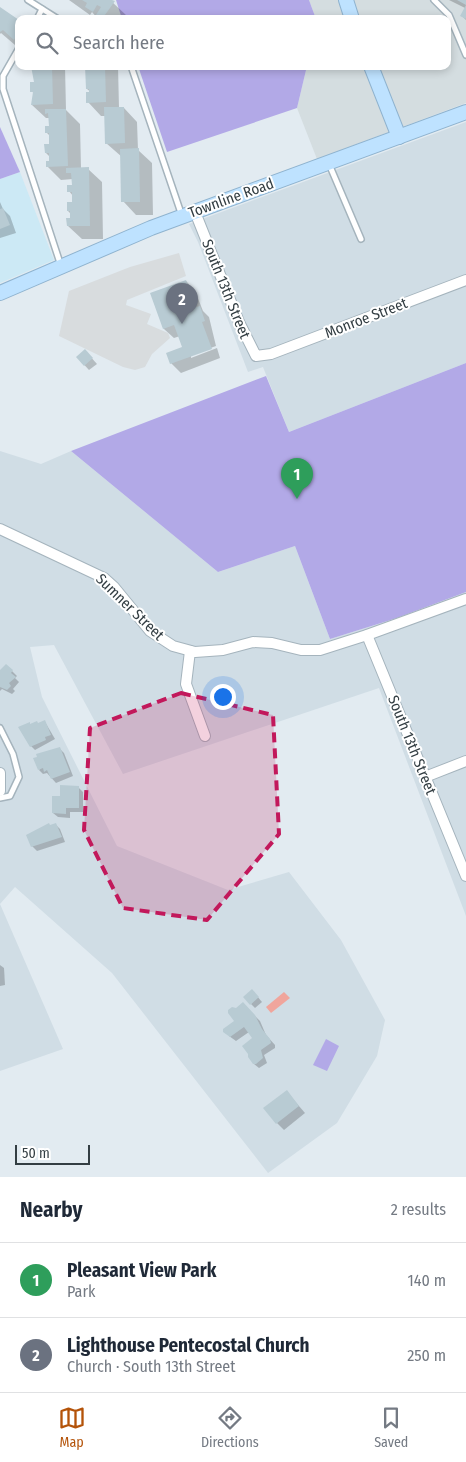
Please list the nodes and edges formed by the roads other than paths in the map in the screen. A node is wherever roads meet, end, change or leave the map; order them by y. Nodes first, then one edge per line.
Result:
1 (28, 0) edge
2 (346, 0) edge
3 (434, 0) edge
4 (42, 9) junction
5 (39, 15) edge
6 (52, 15) edge
7 (351, 15) edge
8 (449, 15) edge
9 (451, 19) edge
10 (15, 55) edge
11 (466, 55) edge
12 (133, 70) edge
13 (373, 70) edge
14 (466, 112) edge
15 (399, 137) junction
16 (328, 163) junction
17 (188, 214) junction
18 (361, 239) dead end
19 (62, 266) junction
20 (466, 280) edge
21 (0, 293) edge
22 (265, 355) joint
23 (0, 529) edge
24 (466, 598) edge
25 (367, 635) junction
26 (190, 651) junction
27 (0, 728) edge
28 (205, 736) dead end
29 (466, 761) edge
30 (0, 774) edge
31 (425, 777) junction
32 (0, 791) edge
33 (0, 798) edge
34 (466, 876) edge

1 - 4 lane
2 - 7 street
3 - 8 lane
4 - 5 lane
4 - 6 lane
9 - 11 lane
10 - 19 lane
12 - 17 lane
13 - 15 street
14 - 15 street, Townline Road
15 - 16 street, Townline Road
16 - 17 street, Townline Road
16 - 18 lane
17 - 19 street, Townline Road
17 - 22 street, South 13th Street
19 - 21 street, Townline Road
20 - 22 street, Monroe Street
23 - 26 street, Sumner Street
24 - 25 street, Sumner Street
25 - 26 street, Sumner Street
25 - 31 street, South 13th Street
26 - 28 street
27 - 33 lane
29 - 31 street
30 - 32 street
31 - 34 street, South 13th Street

